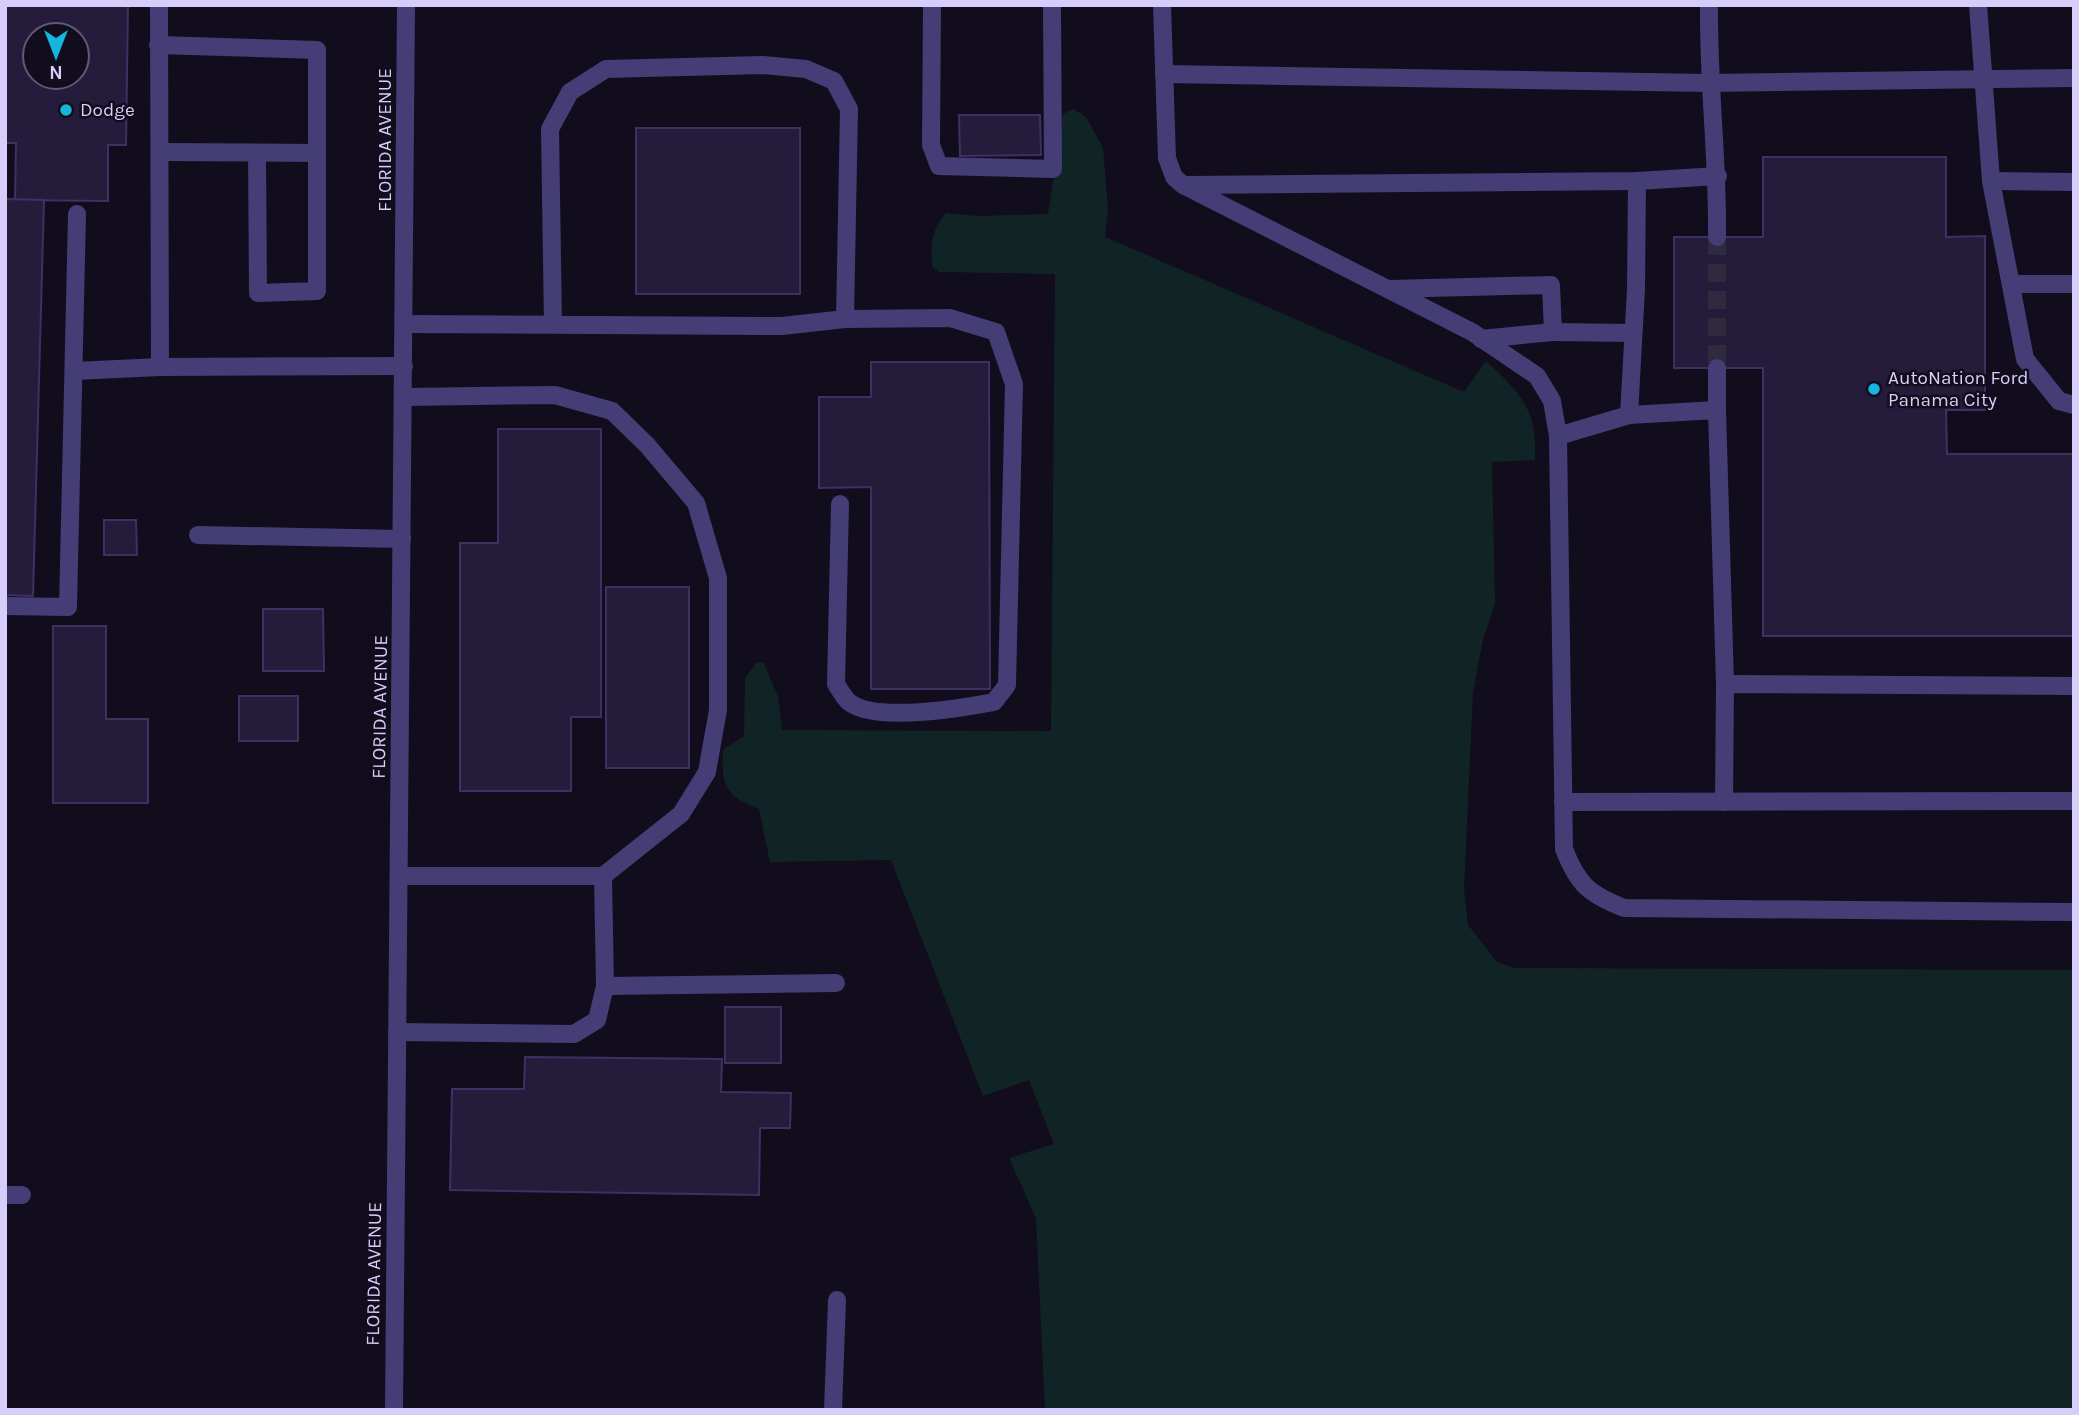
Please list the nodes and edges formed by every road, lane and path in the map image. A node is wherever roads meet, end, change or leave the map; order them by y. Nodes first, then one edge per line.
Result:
1 (159, 5) edge
2 (406, 5) edge
3 (932, 5) edge
4 (1052, 5) edge
5 (1162, 5) edge
6 (1709, 5) edge
7 (1978, 5) edge
8 (158, 45) junction
9 (1164, 74) junction
10 (1983, 77) junction
11 (2074, 78) edge
12 (1708, 83) junction
13 (160, 152) junction
14 (257, 153) junction
15 (317, 153) junction
16 (1717, 176) junction
17 (1637, 180) junction
18 (1991, 181) junction
19 (2074, 181) edge
20 (1183, 186) junction
21 (77, 214) dead end
22 (1717, 237) tunnel mouth
23 (2012, 284) junction
24 (2074, 284) edge
25 (1385, 289) junction
26 (845, 319) junction
27 (404, 324) junction
28 (553, 324) junction
29 (1553, 332) junction
30 (1633, 333) junction
31 (1481, 339) junction
32 (404, 366) junction
33 (160, 367) junction
34 (1717, 368) tunnel mouth
35 (74, 371) junction
36 (404, 397) junction
37 (2074, 405) edge
38 (1717, 411) junction
39 (1629, 415) junction
40 (1558, 436) junction
41 (840, 504) dead end
42 (198, 535) dead end
43 (402, 539) junction
44 (5, 606) edge
45 (1724, 684) junction
46 (2074, 686) edge
47 (2074, 801) edge
48 (1563, 802) junction
49 (1724, 802) junction
50 (399, 876) junction
51 (603, 876) junction
52 (2074, 912) edge
53 (836, 983) dead end
54 (605, 986) junction
55 (397, 1032) junction
56 (837, 1300) dead end
57 (394, 1410) edge
58 (833, 1410) edge

1 - 8 street
2 - 27 street, FLORIDA AVENUE
3 - 4 street
5 - 9 street
6 - 12 street
7 - 10 street
8 - 13 street
8 - 15 street
9 - 12 street
9 - 20 street
10 - 11 street
10 - 12 street
10 - 18 street
12 - 16 street
13 - 14 street
13 - 33 street
14 - 15 street
14 - 15 street
16 - 17 street
16 - 22 street
17 - 20 street
17 - 30 street
18 - 19 street
18 - 23 street
20 - 25 street
21 - 35 street
23 - 24 street
23 - 37 street
25 - 29 street
25 - 31 street
26 - 28 street
26 - 28 street
26 - 41 street
27 - 28 street
27 - 32 street, FLORIDA AVENUE
29 - 30 street
29 - 31 street
30 - 39 street
31 - 40 street
32 - 33 street
32 - 36 street, FLORIDA AVENUE
33 - 35 street
34 - 38 street
35 - 44 street
36 - 43 street, FLORIDA AVENUE
36 - 51 street
38 - 39 street
38 - 45 street
39 - 40 street
40 - 48 street
42 - 43 street
43 - 50 street, FLORIDA AVENUE
45 - 46 street
45 - 49 street
47 - 49 street
48 - 49 street
48 - 52 street
50 - 51 street
50 - 55 street, FLORIDA AVENUE
51 - 54 street
53 - 54 street
54 - 55 street
55 - 57 street, FLORIDA AVENUE
56 - 58 street

